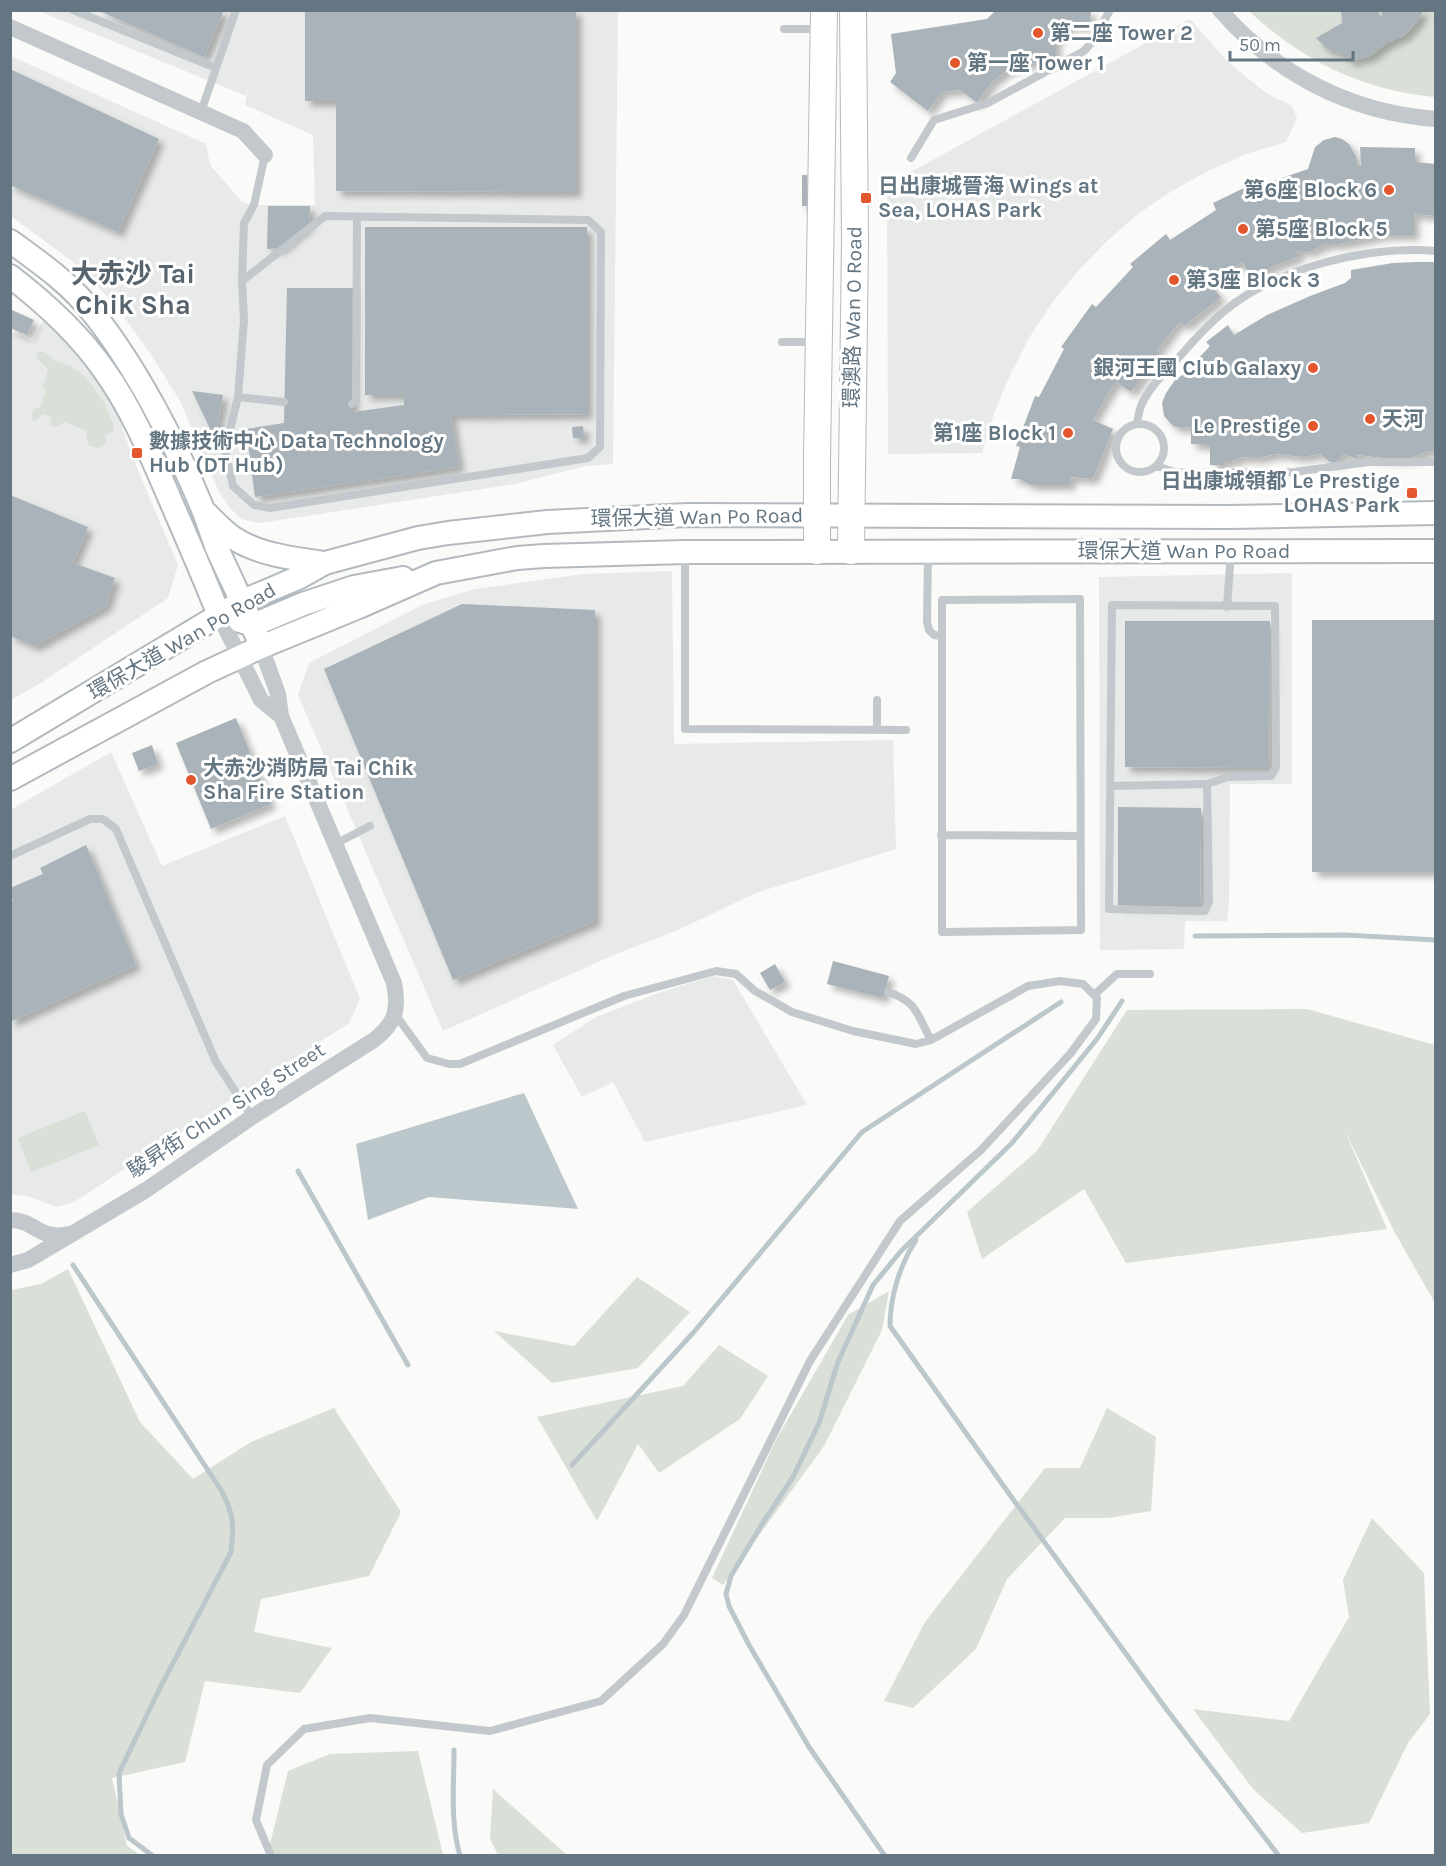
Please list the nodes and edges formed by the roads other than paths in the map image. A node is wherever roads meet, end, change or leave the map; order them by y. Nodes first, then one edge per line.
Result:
1 (73, 10) edge
2 (236, 10) edge
3 (853, 10) edge
4 (1110, 10) edge
5 (1220, 10) edge
6 (824, 20) edge
7 (10, 27) edge
8 (784, 29) dead end
9 (216, 68) junction
10 (201, 112) junction
11 (1436, 119) edge
12 (265, 155) joint
13 (911, 158) dead end
14 (357, 217) junction
15 (10, 241) edge
16 (1436, 251) edge
17 (10, 276) edge
18 (242, 281) junction
19 (782, 342) dead end
20 (820, 342) junction
21 (237, 397) junction
22 (284, 402) dead end
23 (352, 404) dead end
24 (1137, 424) junction
25 (1436, 462) edge
26 (1157, 466) junction
27 (203, 511) junction
28 (1436, 513) edge
29 (817, 515) junction
30 (851, 515) junction
31 (818, 551) junction
32 (851, 551) junction
33 (928, 551) junction
34 (1436, 551) edge
35 (686, 552) junction
36 (1231, 552) junction
37 (325, 563) junction
38 (436, 573) junction
39 (243, 601) junction
40 (1227, 607) junction
41 (219, 615) junction
42 (253, 625) junction
43 (941, 636) junction
44 (261, 647) junction
45 (239, 657) junction
46 (877, 700) dead end
47 (281, 716) junction
48 (877, 730) junction
49 (906, 730) dead end
50 (10, 741) edge
51 (10, 779) edge
52 (1207, 784) junction
53 (1110, 786) junction
54 (370, 826) dead end
55 (941, 835) junction
56 (1080, 836) junction
57 (335, 844) junction
58 (10, 856) edge
59 (1150, 974) dead end
60 (888, 992) dead end
61 (1094, 995) junction
62 (395, 1014) junction
63 (931, 1040) junction
64 (252, 1117) junction
65 (10, 1220) edge
66 (73, 1234) junction
67 (10, 1265) edge
68 (271, 1856) edge

1 - 9 lane
2 - 9 lane
3 - 30 main road, 環澳路 Wan O Road
4 - 13 lane
5 - 11 street
6 - 8 lane
6 - 20 main road, 環澳路 Wan O Road
7 - 10 street
9 - 10 lane
10 - 12 street
12 - 18 lane
14 - 18 lane
14 - 21 lane
14 - 23 lane
15 - 27 main road
16 - 24 lane
17 - 41 main road
18 - 21 lane
19 - 20 lane
20 - 29 main road, 環澳路 Wan O Road
21 - 22 lane
24 - 26 lane
24 - 26 lane
25 - 26 lane
27 - 37 main road
27 - 39 main road
28 - 30 main road, 環保大道 Wan Po Road
29 - 30 main road, 環保大道 Wan Po Road
29 - 31 main road, 環澳路 Wan O Road
29 - 37 main road, 環保大道 Wan Po Road
30 - 32 main road, 環澳路 Wan O Road
31 - 32 main road, 環保大道 Wan Po Road
31 - 35 main road, 環保大道 Wan Po Road
32 - 33 main road, 環保大道 Wan Po Road
33 - 36 main road, 環保大道 Wan Po Road
33 - 43 lane
34 - 36 main road, 環保大道 Wan Po Road
35 - 38 main road, 環保大道 Wan Po Road
35 - 48 lane
36 - 40 lane
37 - 39 main road, 環保大道 Wan Po Road
38 - 42 main road
38 - 44 main road, 環保大道 Wan Po Road
39 - 41 main road, 環保大道 Wan Po Road
39 - 42 main road
40 - 52 lane
40 - 53 lane
41 - 42 main road
41 - 45 street
41 - 50 main road, 環保大道 Wan Po Road
42 - 44 main road
43 - 55 lane
43 - 56 lane
44 - 45 main road, 環保大道 Wan Po Road
44 - 47 street
45 - 47 street
45 - 51 main road, 環保大道 Wan Po Road
46 - 48 lane
47 - 57 street
48 - 49 lane
52 - 53 lane
52 - 53 lane
54 - 57 lane
55 - 56 lane
55 - 56 lane
57 - 62 street
58 - 64 lane
59 - 61 lane
60 - 63 lane
61 - 63 lane
61 - 68 lane
62 - 63 lane
62 - 64 street, 駿昇街 Chun Sing Street
64 - 66 street, 駿昇街 Chun Sing Street
65 - 66 street
66 - 67 street, 駿昇街 Chun Sing Street

